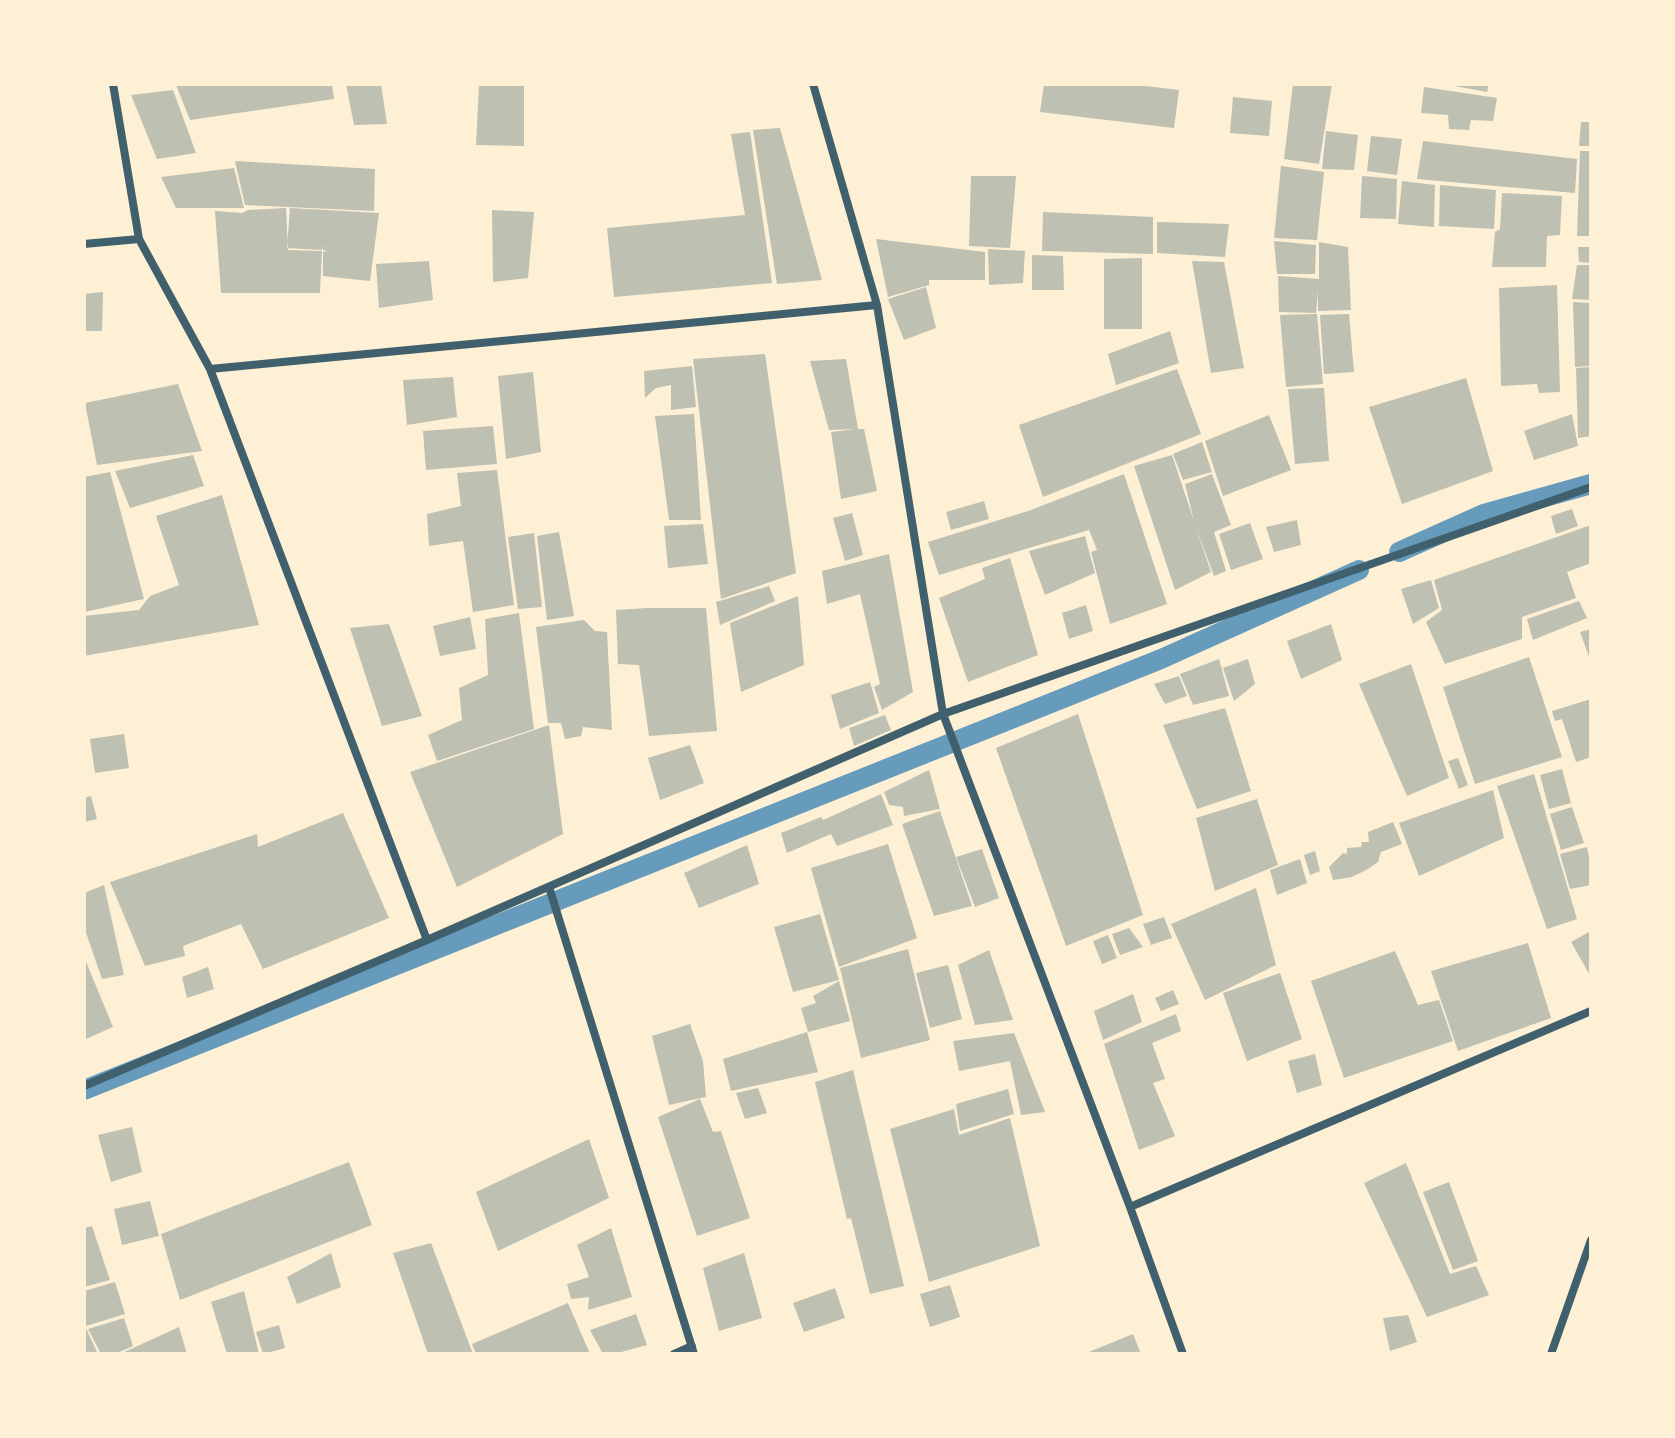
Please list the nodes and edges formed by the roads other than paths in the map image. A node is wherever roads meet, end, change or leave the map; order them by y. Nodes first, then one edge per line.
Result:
1 (113, 84) edge
2 (813, 84) edge
3 (139, 239) junction
4 (84, 244) edge
5 (877, 305) junction
6 (210, 369) junction
7 (1591, 487) edge
8 (943, 714) junction
9 (549, 887) junction
10 (427, 940) junction
11 (1591, 1013) edge
12 (84, 1086) edge
13 (1130, 1207) junction
14 (1591, 1240) edge
15 (693, 1350) edge
16 (674, 1354) edge
17 (1183, 1354) edge
18 (1551, 1354) edge

1 - 3 street
2 - 5 street
3 - 4 street
3 - 6 street
5 - 6 street
5 - 8 street
6 - 10 street
7 - 8 street
8 - 9 street
8 - 13 street
9 - 10 street
9 - 15 street
10 - 12 street
11 - 13 street
13 - 17 street
14 - 18 street
15 - 16 street

